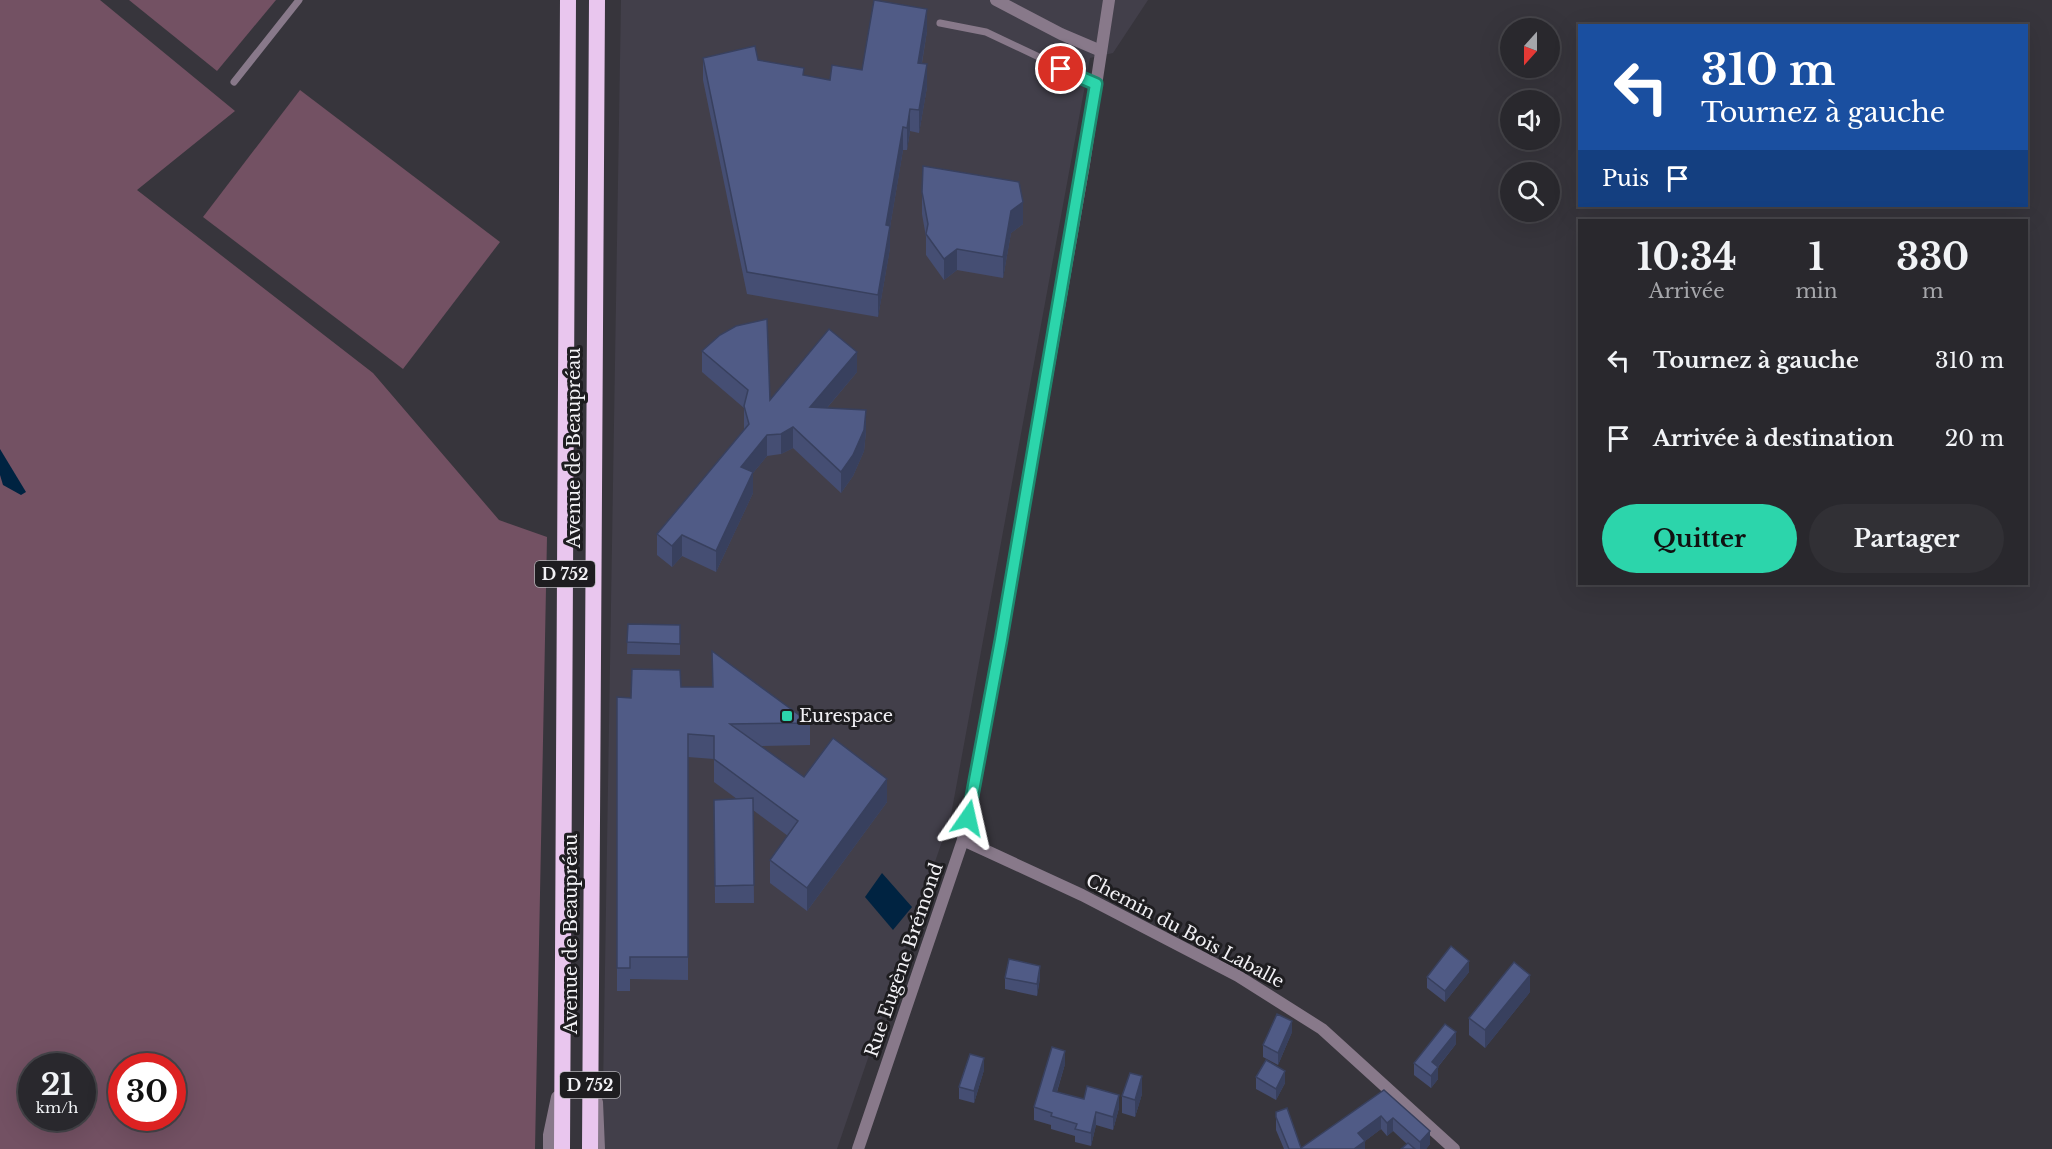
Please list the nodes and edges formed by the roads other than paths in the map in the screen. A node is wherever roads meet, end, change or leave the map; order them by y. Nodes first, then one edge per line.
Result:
1 (299, 0) edge
2 (568, 0) edge
3 (597, 0) edge
4 (996, 0) edge
5 (1109, 0) edge
6 (940, 23) dead end
7 (1101, 51) junction
8 (234, 82) dead end
9 (1096, 84) junction
10 (963, 840) junction
11 (591, 1020) junction
12 (562, 1073) junction
13 (549, 1149) edge
14 (562, 1149) edge
15 (590, 1149) edge
16 (599, 1149) edge
17 (858, 1149) edge
18 (1454, 1149) edge

1 - 8 lane
2 - 12 highway, Avenue de Beaupréau / D 752
3 - 11 highway, Avenue de Beaupréau / D 752
4 - 7 street
5 - 7 street, Rue Eugène Brémond
6 - 9 lane
7 - 9 street, Rue Eugène Brémond
9 - 10 street, Rue Eugène Brémond
10 - 17 street, Rue Eugène Brémond
10 - 18 street, Chemin du Bois Laballe
11 - 15 highway, Avenue de Beaupréau / D 752
11 - 16 street
12 - 13 street
12 - 14 highway, Avenue de Beaupréau / D 752

